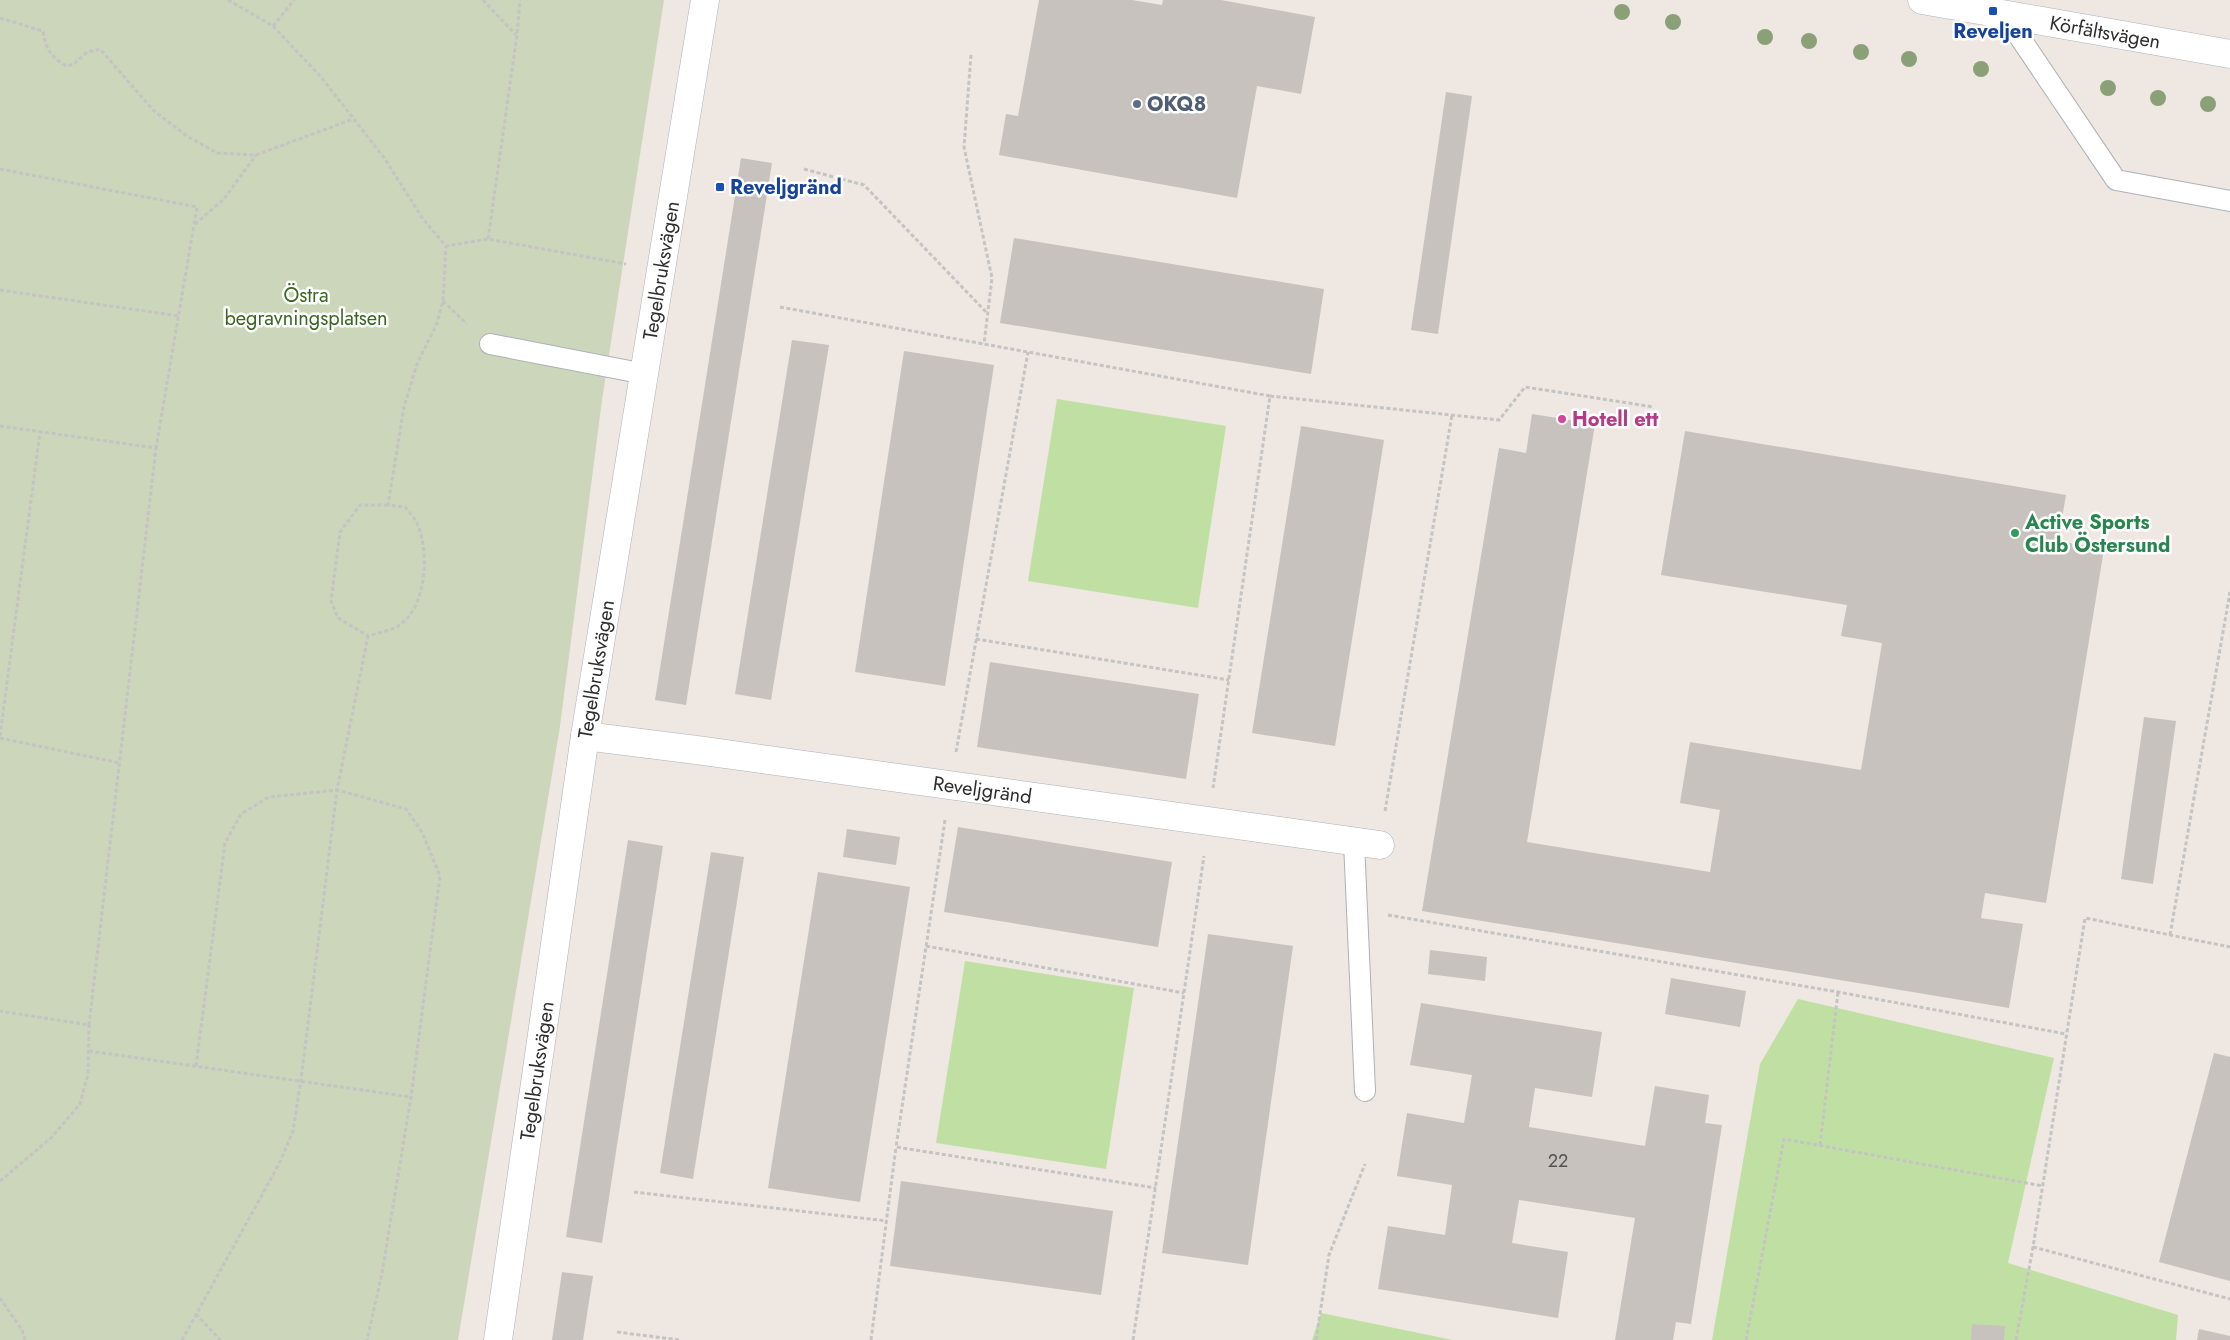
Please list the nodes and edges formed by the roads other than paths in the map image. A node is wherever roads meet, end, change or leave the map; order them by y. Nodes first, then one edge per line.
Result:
1 (705, 0) edge
2 (1922, 0) edge
3 (2004, 14) junction
4 (2230, 54) edge
5 (2230, 202) edge
6 (490, 344) dead end
7 (645, 374) junction
8 (585, 736) junction
9 (1367, 843) joint
10 (1366, 1091) dead end
11 (498, 1340) edge

1 - 7 street, Tegelbruksvägen
2 - 3 street, Körfältsvägen
3 - 4 street, Körfältsvägen
3 - 5 lane
6 - 7 lane
7 - 8 street, Tegelbruksvägen
8 - 9 street, Reveljgränd
8 - 11 street, Tegelbruksvägen
9 - 10 lane

